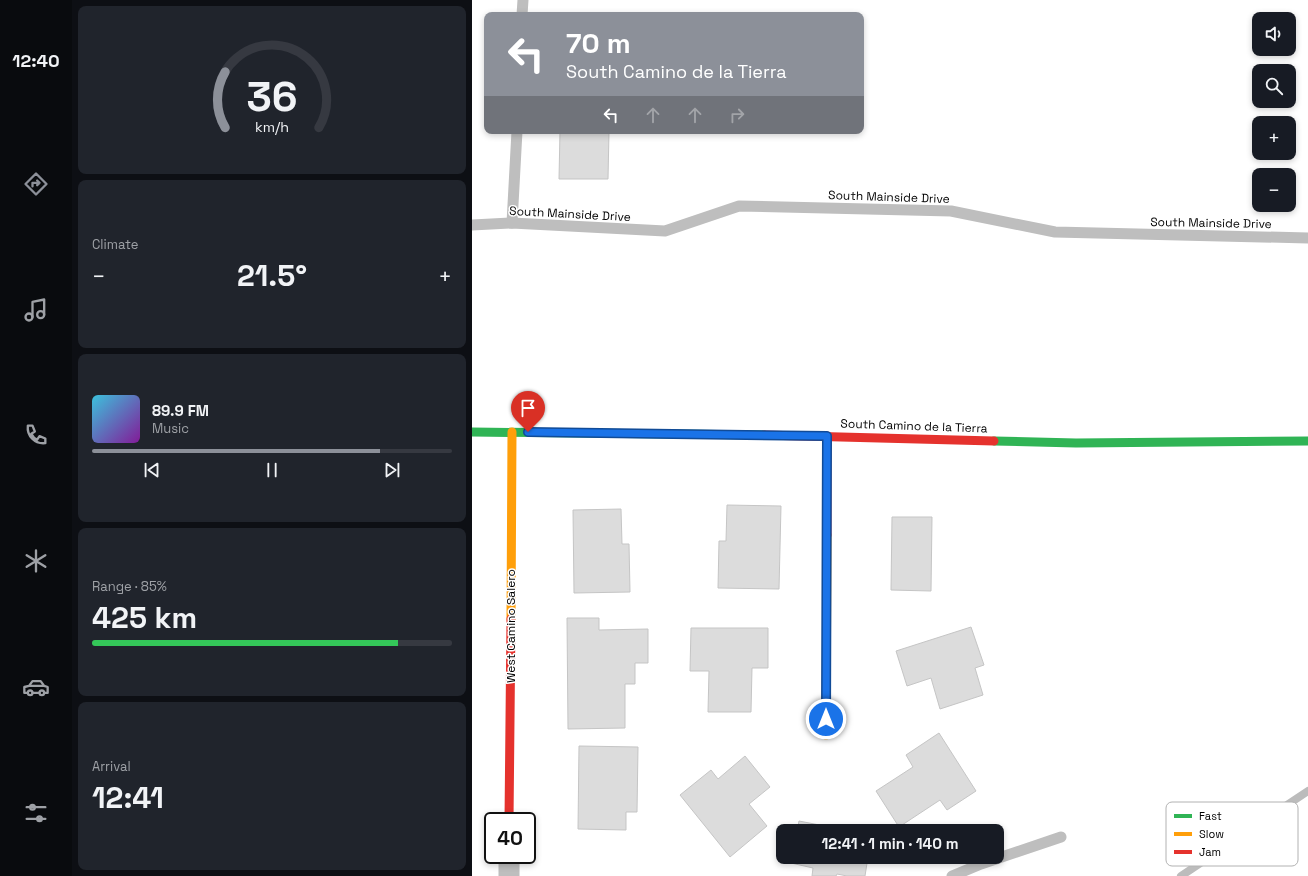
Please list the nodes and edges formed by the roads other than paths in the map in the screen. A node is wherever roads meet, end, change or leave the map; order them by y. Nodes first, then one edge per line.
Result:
1 (523, 0) edge
2 (522, 12) edge
3 (517, 134) edge
4 (512, 223) junction
5 (472, 225) edge
6 (1308, 238) edge
7 (472, 432) edge
8 (512, 432) junction
9 (827, 436) junction
10 (1308, 441) edge
11 (826, 735) dead end
12 (509, 812) edge
13 (1061, 837) dead end
14 (509, 864) edge
15 (509, 876) edge
16 (952, 876) edge

1 - 2 lane
3 - 4 lane
4 - 5 lane, South Mainside Drive
4 - 6 lane, South Mainside Drive
7 - 8 street, South Camino de la Tierra
8 - 9 street, South Camino de la Tierra
8 - 12 street, West Camino Salero
9 - 10 street, South Camino de la Tierra
9 - 11 street
13 - 16 lane
14 - 15 street

